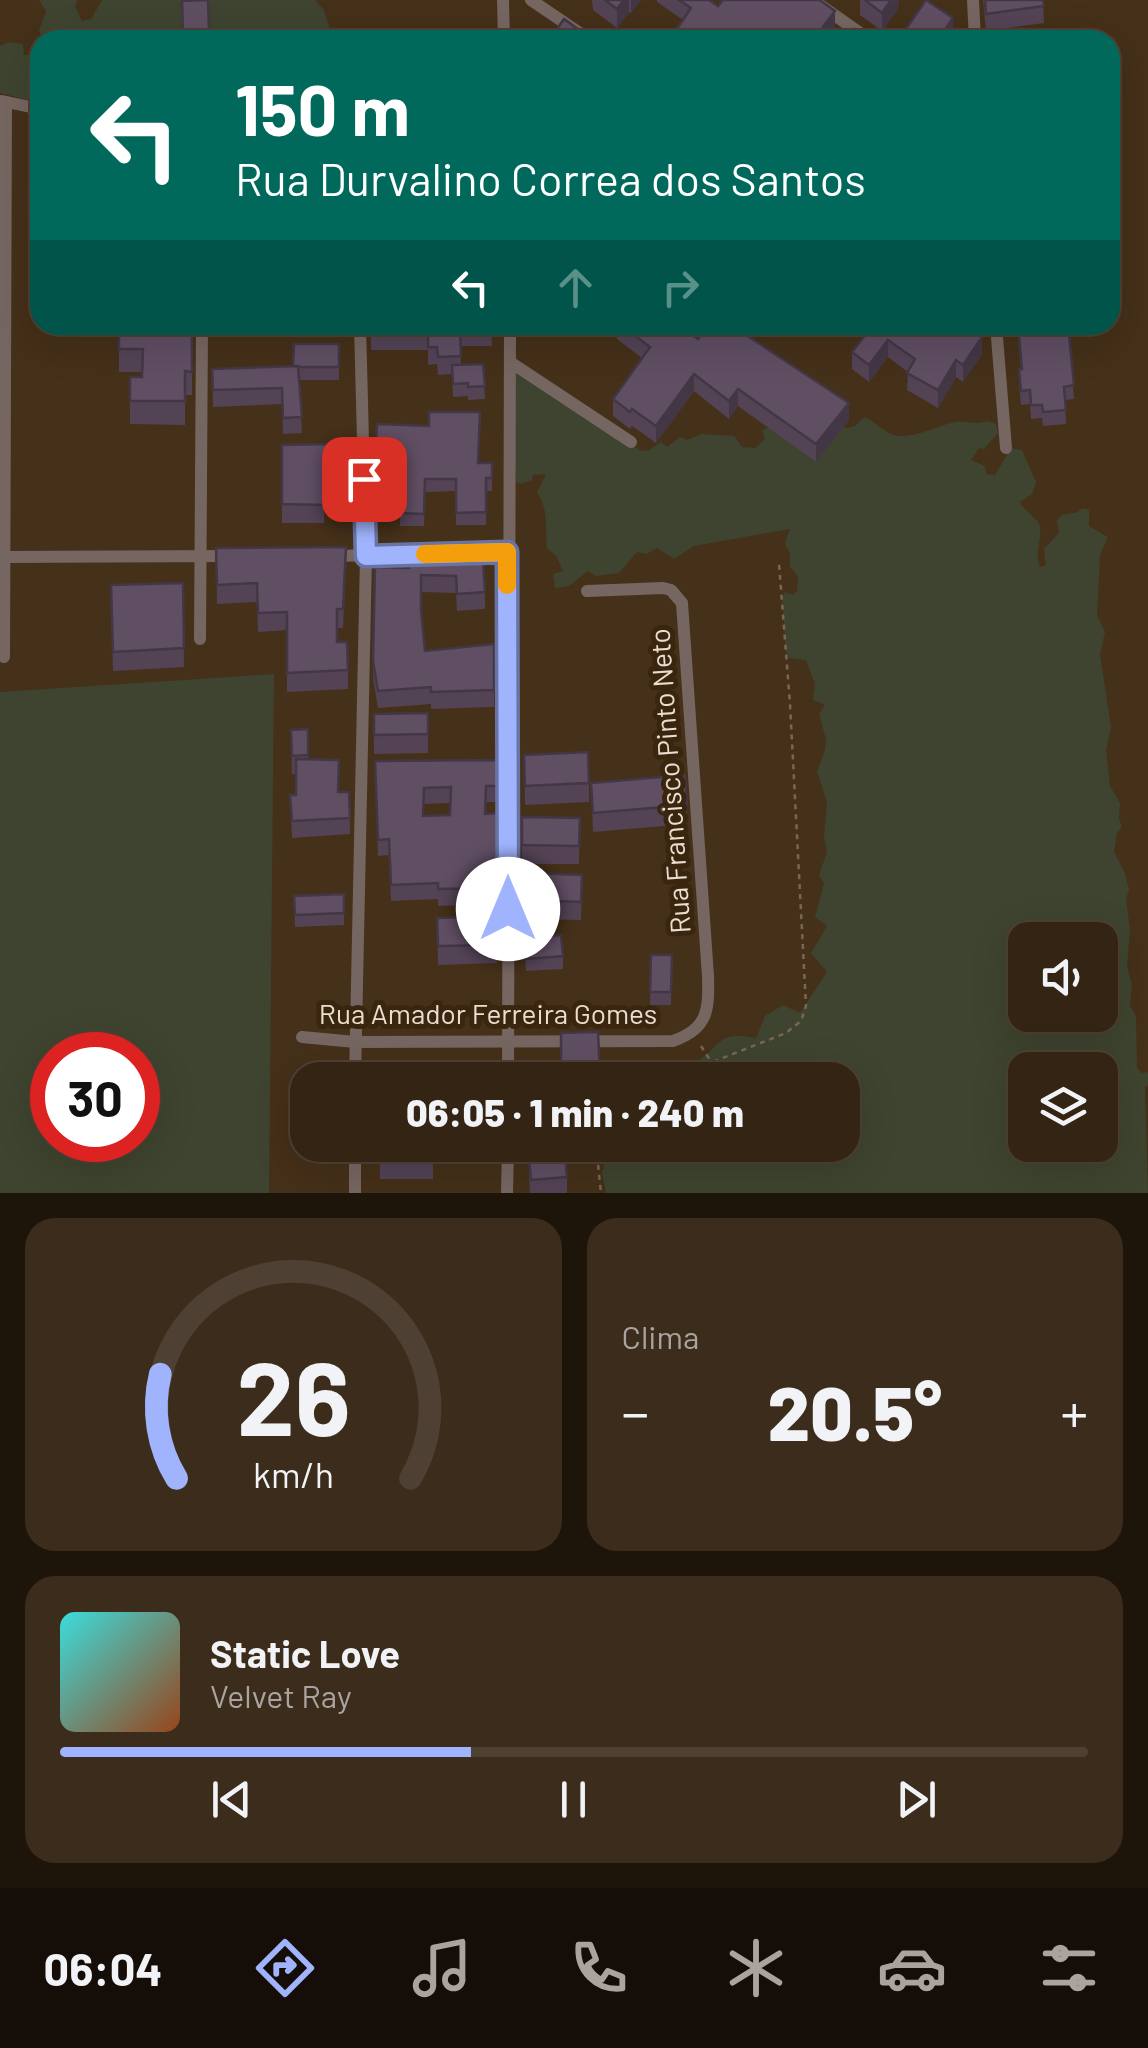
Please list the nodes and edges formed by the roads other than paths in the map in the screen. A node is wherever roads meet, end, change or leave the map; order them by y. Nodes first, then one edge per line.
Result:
1 (503, 0) edge
2 (531, 0) edge
3 (812, 0) edge
4 (972, 0) edge
5 (504, 30) edge
6 (575, 30) edge
7 (856, 30) edge
8 (975, 30) edge
9 (3, 101) edge
10 (30, 107) edge
11 (2, 328) edge
12 (202, 335) edge
13 (360, 335) edge
14 (510, 335) edge
15 (997, 335) edge
16 (510, 362) junction
17 (631, 442) dead end
18 (1006, 448) dead end
19 (507, 552) junction
20 (454, 553) edge
21 (436, 554) edge
22 (199, 556) junction
23 (254, 556) edge
24 (310, 556) edge
25 (366, 556) junction
26 (1, 557) edge
27 (587, 591) dead end
28 (200, 639) dead end
29 (4, 657) dead end
30 (302, 1037) dead end
31 (508, 1040) junction
32 (673, 1041) joint
33 (354, 1042) junction
34 (355, 1062) edge
35 (508, 1062) edge
36 (355, 1162) edge
37 (508, 1162) edge
38 (355, 1193) edge
39 (508, 1193) edge

1 - 5 street
2 - 6 street
3 - 7 street
4 - 8 street
9 - 10 street
9 - 11 street
11 - 26 street
12 - 22 street
13 - 25 street
14 - 16 street
15 - 18 street
16 - 17 street
16 - 19 street
19 - 20 street
19 - 31 street
21 - 25 street
22 - 23 street
22 - 26 street
22 - 28 street
24 - 25 street
25 - 33 street
26 - 29 street
27 - 32 street, Rua Francisco Pinto Neto
30 - 33 street, Rua Amador Ferreira Gomes
31 - 32 street, Rua Amador Ferreira Gomes
31 - 33 street, Rua Amador Ferreira Gomes
31 - 35 street
33 - 34 street
36 - 38 street
37 - 39 street

